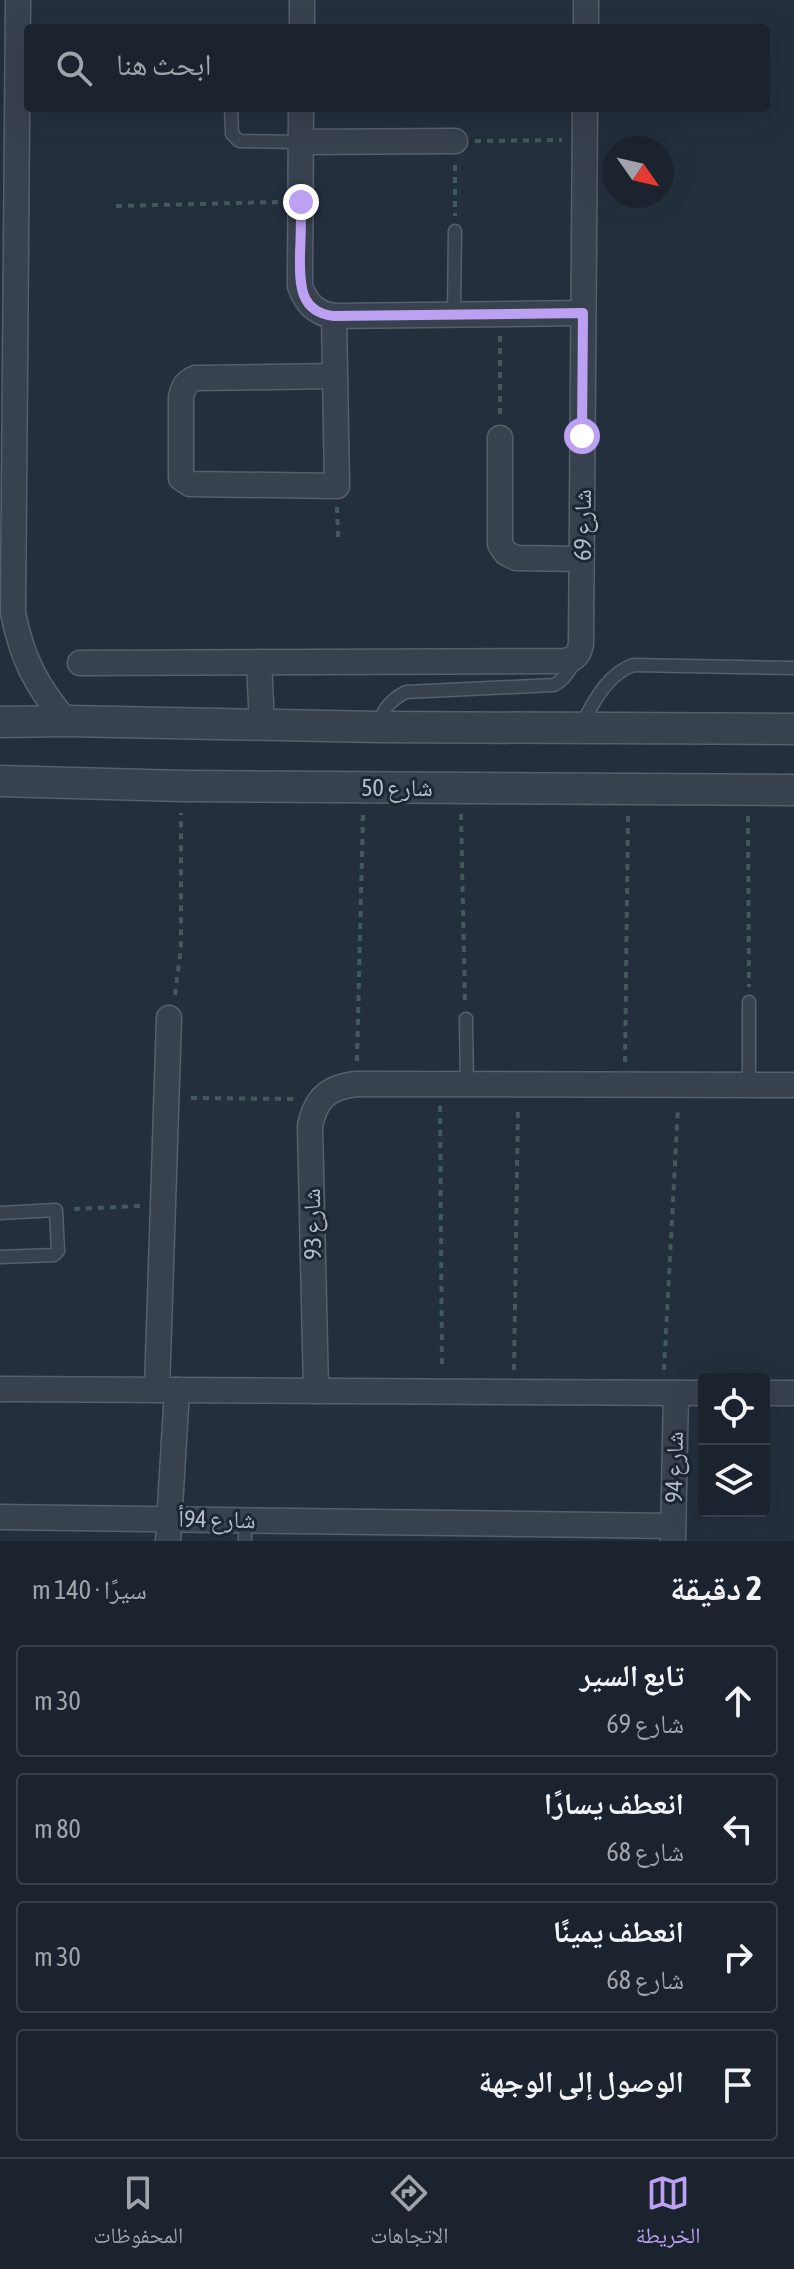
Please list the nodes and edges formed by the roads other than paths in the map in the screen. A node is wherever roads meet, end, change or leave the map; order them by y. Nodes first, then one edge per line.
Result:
1 (18, 0) edge
2 (302, 0) edge
3 (586, 0) edge
4 (302, 24) edge
5 (586, 24) edge
6 (231, 112) edge
7 (301, 112) edge
8 (585, 112) edge
9 (455, 141) road end
10 (301, 142) junction
11 (455, 231) road end
12 (583, 313) junction
13 (454, 314) junction
14 (334, 316) junction
15 (335, 376) junction
16 (500, 438) road end
17 (581, 559) junction
18 (7, 617) edge
19 (578, 654) junction
20 (259, 662) junction
21 (80, 663) dead end
22 (794, 668) edge
23 (66, 721) junction
24 (0, 722) edge
25 (262, 725) junction
26 (379, 727) junction
27 (579, 728) junction
28 (794, 729) edge
29 (0, 781) edge
30 (794, 790) edge
31 (749, 1002) road end
32 (169, 1018) road end
33 (466, 1019) road end
34 (467, 1085) junction
35 (749, 1085) junction
36 (794, 1085) edge
37 (0, 1213) edge
38 (0, 1257) edge
39 (0, 1389) edge
40 (167, 1390) junction
41 (316, 1391) junction
42 (669, 1393) junction
43 (698, 1393) edge
44 (770, 1393) edge
45 (794, 1393) edge
46 (0, 1517) edge
47 (169, 1530) edge
48 (245, 1530) edge
49 (673, 1533) edge

1 - 18 street
2 - 4 street
3 - 5 street
6 - 10 lane
7 - 10 street
8 - 12 street, شارع 69
9 - 10 street
10 - 14 street
11 - 13 lane
12 - 13 street
12 - 17 street, شارع 69
13 - 14 street
14 - 15 street
15 - 15 street
16 - 17 street
17 - 19 street, شارع 69
18 - 23 street
19 - 20 street
19 - 26 lane
20 - 21 street
20 - 25 street
22 - 27 lane
23 - 24 street
23 - 25 street
25 - 26 street
26 - 27 street
27 - 28 street
29 - 30 street, شارع 50
31 - 35 lane
32 - 40 street
33 - 34 lane
34 - 35 street
34 - 41 street, شارع 93
35 - 36 street
37 - 38 lane
39 - 40 street
40 - 41 street
40 - 47 street
41 - 42 street
42 - 43 street
42 - 49 street, شارع 94
44 - 45 street
46 - 47 street, شارع 94أ
47 - 48 street, شارع 94أ
48 - 49 street, شارع 94أ

